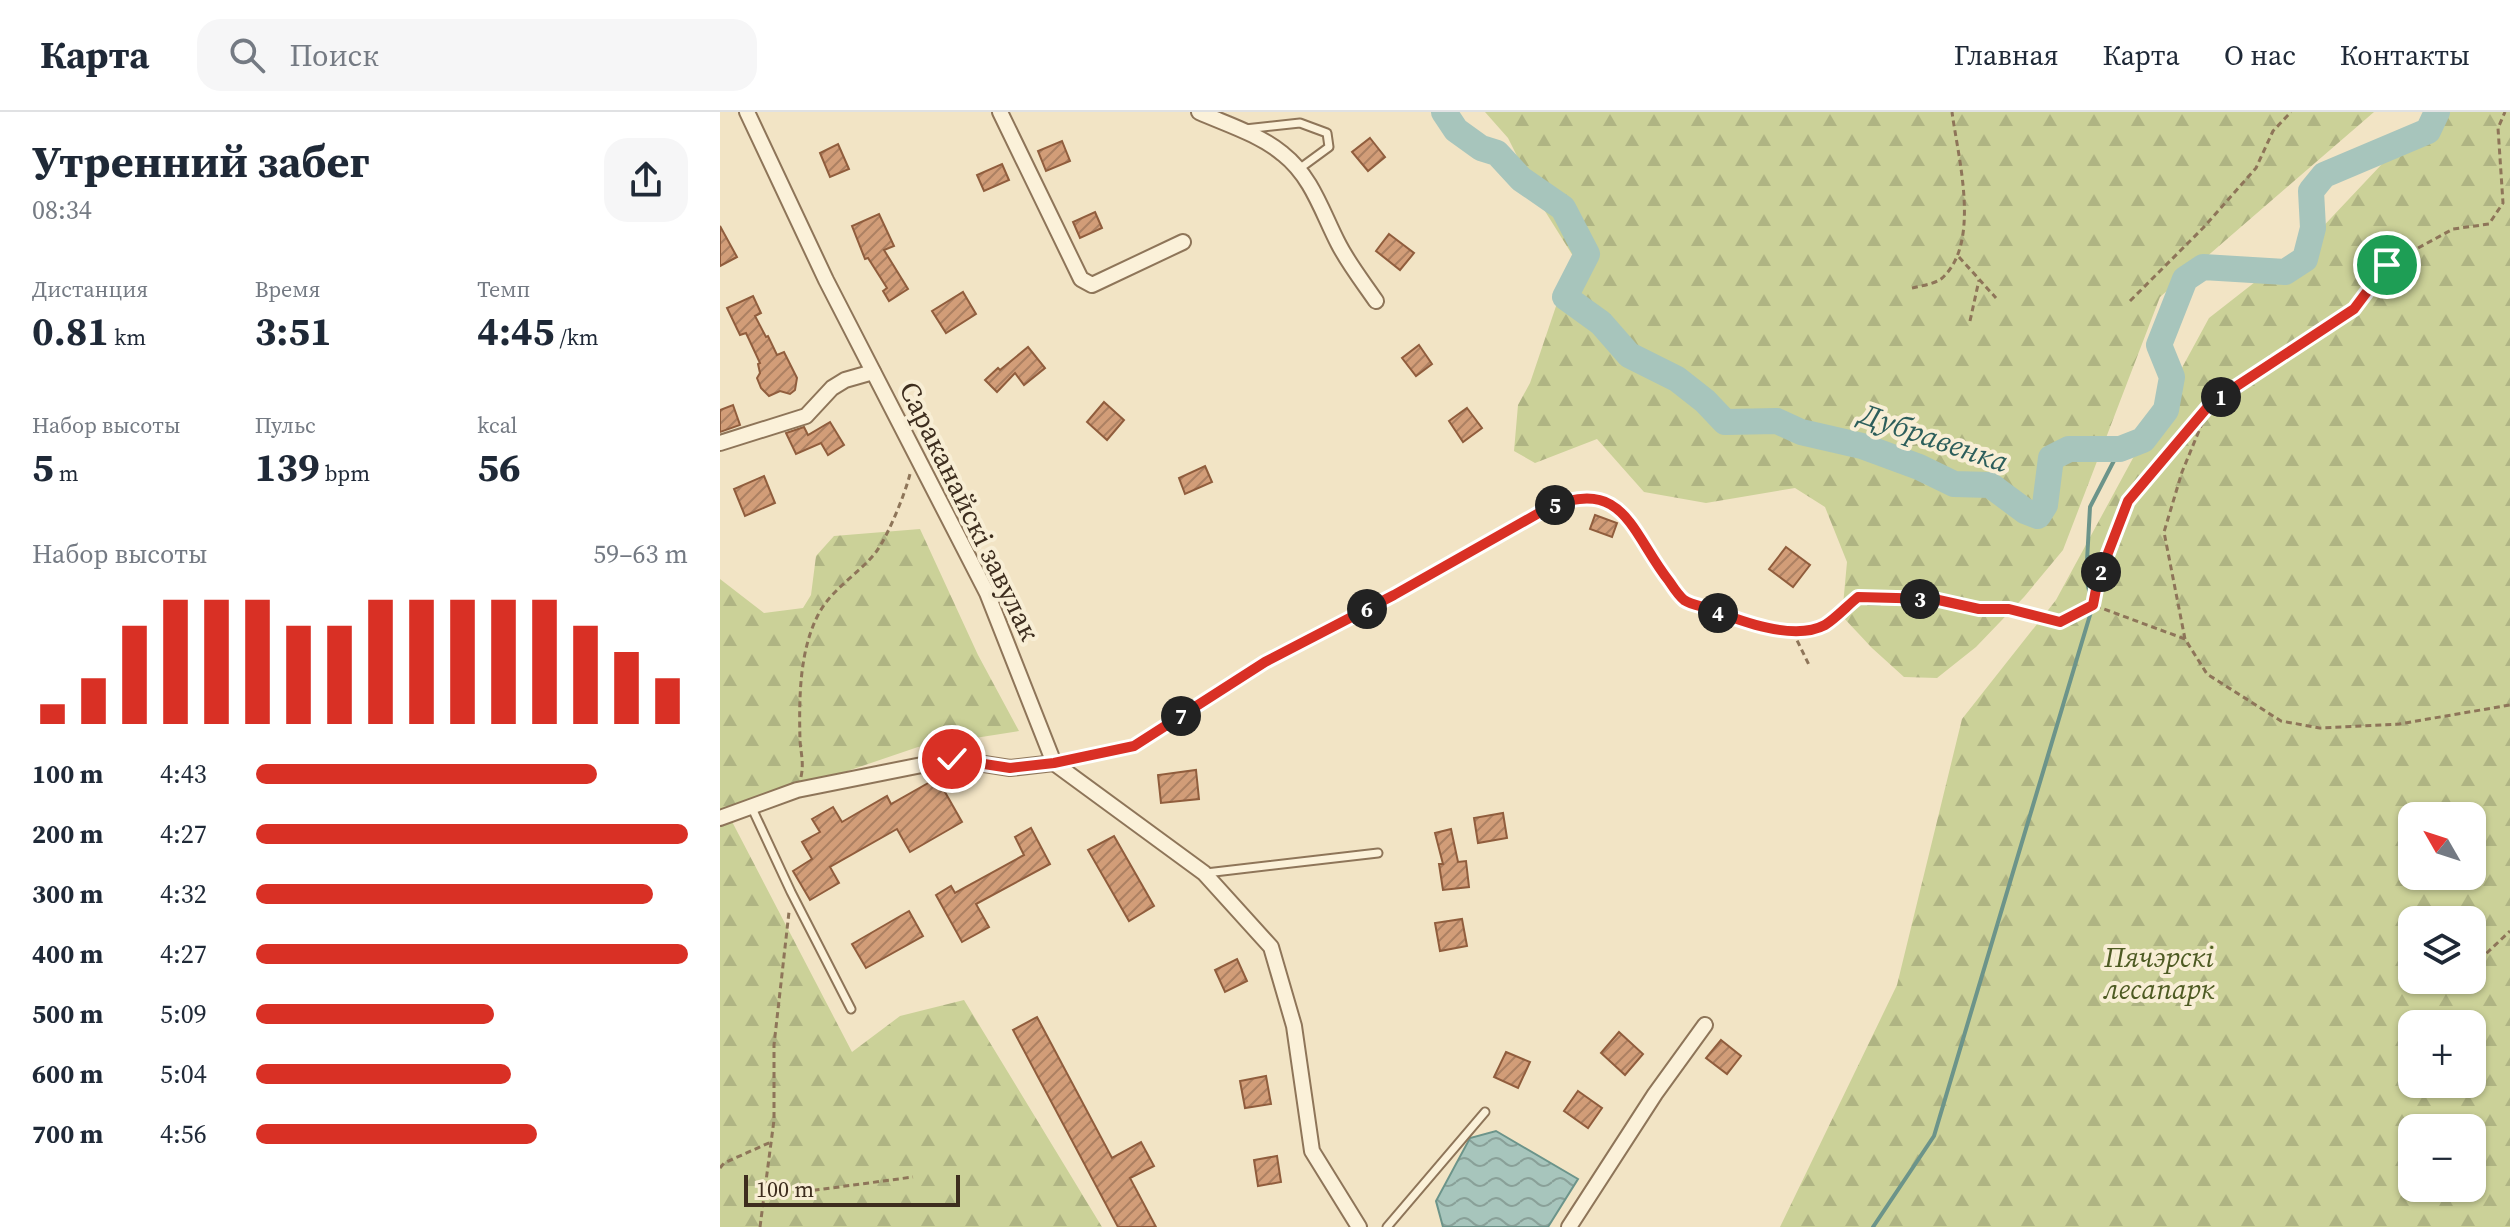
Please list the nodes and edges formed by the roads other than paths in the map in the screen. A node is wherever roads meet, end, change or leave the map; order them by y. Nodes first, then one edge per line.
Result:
1 (1000, 112) edge
2 (1199, 112) edge
3 (750, 113) edge
4 (1239, 130) junction
5 (1298, 170) junction
6 (1183, 242) dead end
7 (1376, 301) dead end
8 (873, 372) junction
9 (720, 443) edge
10 (1054, 763) junction
11 (751, 806) junction
12 (720, 818) edge
13 (1378, 853) dead end
14 (1204, 873) junction
15 (851, 1009) dead end
16 (1705, 1025) dead end
17 (1485, 1112) dead end
18 (1359, 1227) edge
19 (1387, 1227) edge
20 (1569, 1227) edge

1 - 6 street
2 - 4 street
3 - 8 street, Сараканайскі завулак
4 - 5 street
4 - 5 lane
5 - 7 street
8 - 9 street, Сараканайскі завулак
8 - 10 street, Сараканайскі завулак
10 - 11 street
10 - 14 street
11 - 12 street
11 - 15 lane
13 - 14 lane
14 - 18 street
16 - 20 street
17 - 19 lane

